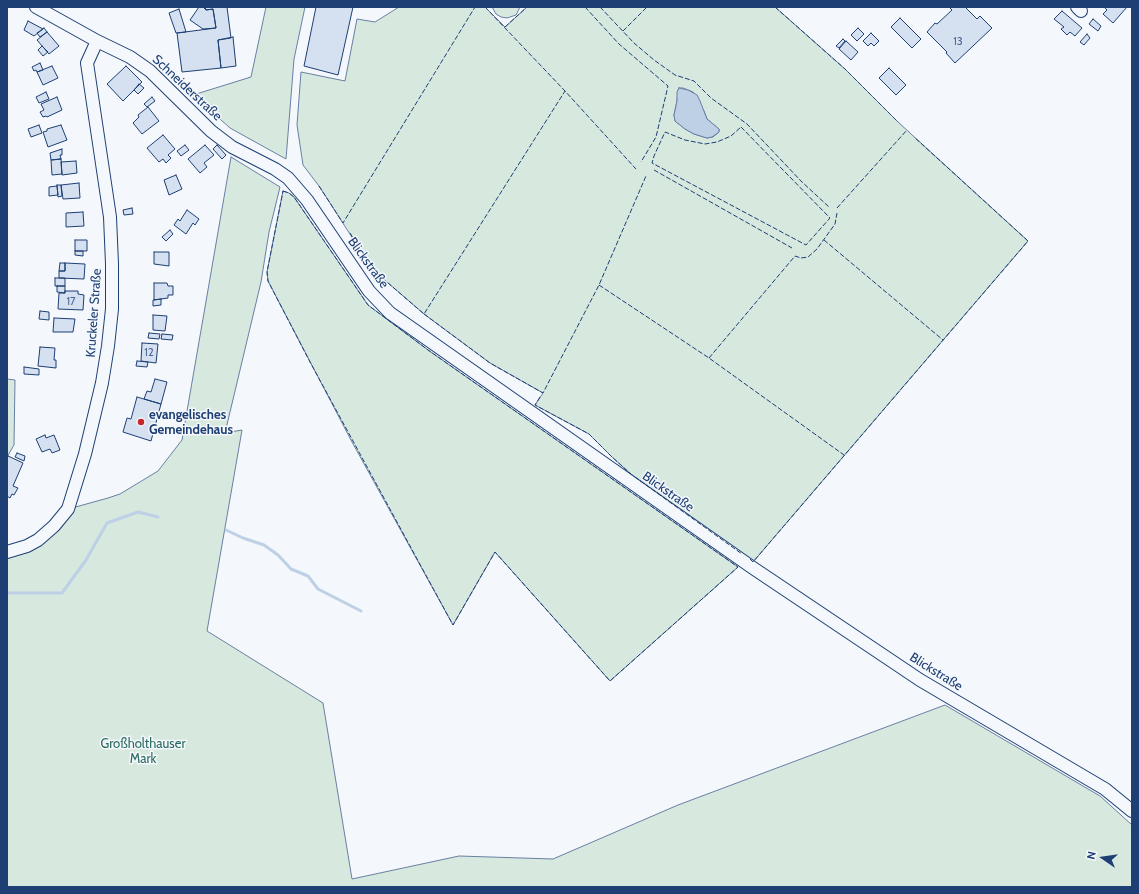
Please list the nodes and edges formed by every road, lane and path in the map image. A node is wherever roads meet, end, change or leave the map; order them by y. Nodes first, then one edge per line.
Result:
1 (36, 7) edge
2 (97, 41) junction
3 (232, 148) joint
4 (7, 552) edge
5 (1132, 811) edge

1 - 2 street, Schneiderstraße
2 - 3 street, Schneiderstraße
2 - 4 street, Kruckeler Straße
3 - 5 street, Blickstraße

